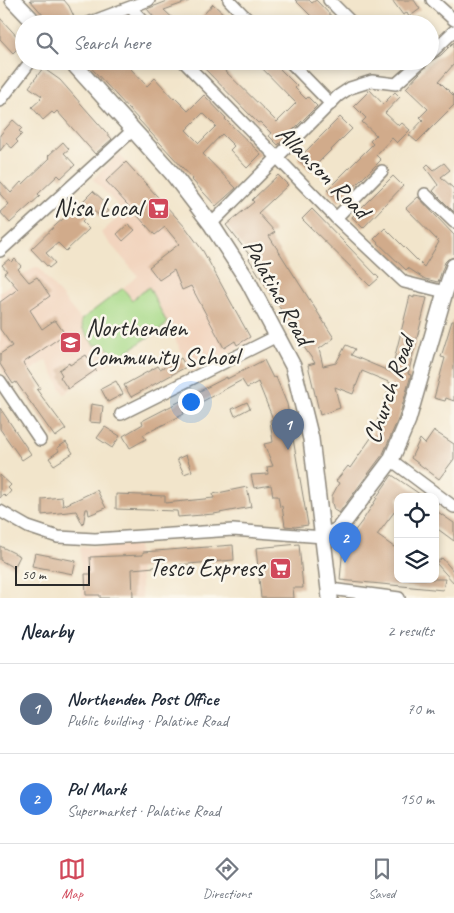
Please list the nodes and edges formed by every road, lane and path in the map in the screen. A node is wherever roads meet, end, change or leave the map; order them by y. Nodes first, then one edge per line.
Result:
1 (13, 0) edge
2 (150, 0) edge
3 (228, 0) edge
4 (328, 0) edge
5 (432, 0) edge
6 (130, 8) junction
7 (27, 15) edge
8 (111, 15) edge
9 (137, 15) edge
10 (243, 15) edge
11 (344, 15) edge
12 (450, 17) edge
13 (454, 31) edge
14 (439, 45) edge
15 (23, 70) edge
16 (79, 70) edge
17 (192, 70) edge
18 (298, 70) edge
19 (413, 70) edge
20 (0, 101) edge
21 (331, 104) junction
22 (133, 130) junction
23 (277, 158) junction
24 (382, 171) dead end
25 (425, 194) dead end
26 (336, 218) junction
27 (454, 222) edge
28 (211, 224) junction
29 (0, 235) edge
30 (4, 247) edge
31 (454, 266) edge
32 (445, 292) junction
33 (277, 336) junction
34 (0, 381) edge
35 (121, 414) dead end
36 (40, 440) dead end
37 (391, 460) junction
38 (454, 507) edge
39 (0, 511) edge
40 (323, 537) junction
41 (330, 593) edge
42 (399, 598) edge

1 - 7 main road
2 - 6 street
3 - 10 street
4 - 11 street
5 - 12 street
6 - 8 street
6 - 9 street
13 - 14 street
15 - 20 street
16 - 22 main road, Palatine Road
17 - 23 street, Allanson Road
18 - 21 street
19 - 21 street
21 - 23 street
22 - 28 main road, Palatine Road
22 - 30 street
23 - 26 street, Allanson Road
23 - 28 street
24 - 26 street
25 - 27 street
26 - 32 street, Allanson Road
28 - 33 main road, Palatine Road
29 - 30 street
31 - 32 main road, Church Road
32 - 37 main road, Church Road
33 - 35 street
33 - 40 main road, Palatine Road
34 - 36 street
37 - 38 street
37 - 40 main road, Church Road
39 - 40 street
40 - 41 main road, Palatine Road
41 - 42 street

